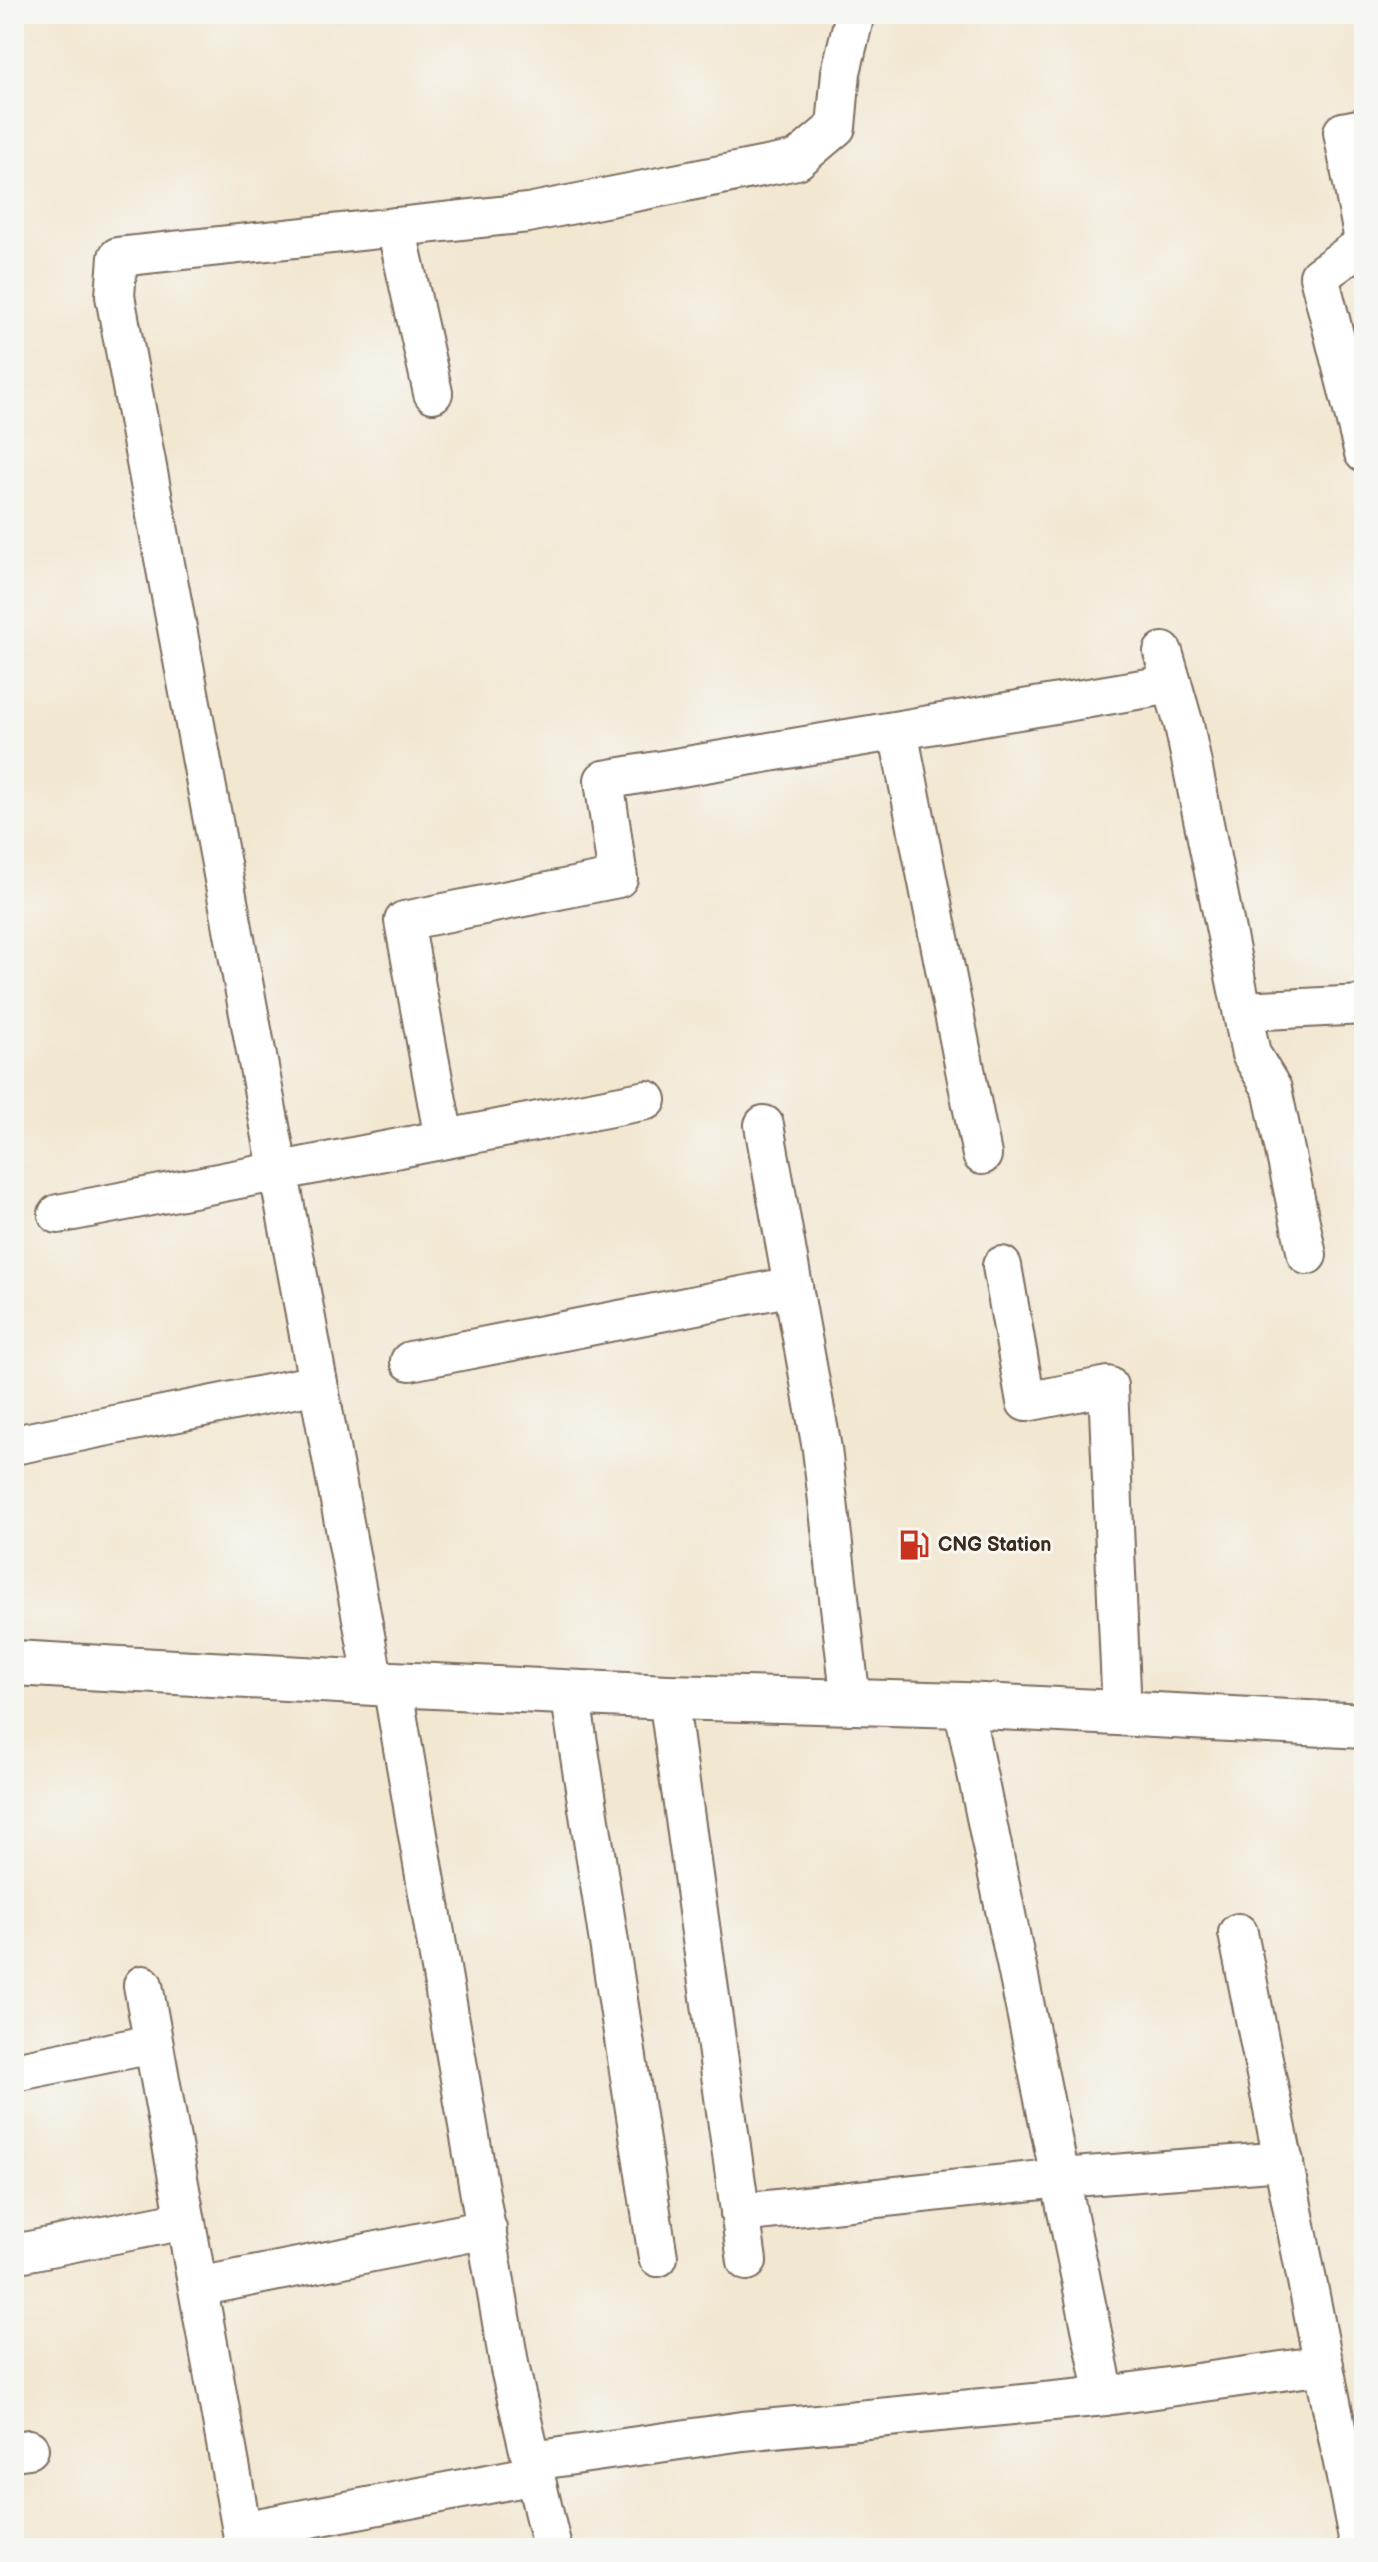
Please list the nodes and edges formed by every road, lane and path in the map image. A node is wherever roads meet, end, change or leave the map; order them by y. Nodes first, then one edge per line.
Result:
1 (855, 14) edge
2 (1364, 128) edge
3 (396, 227) junction
4 (1364, 242) edge
5 (433, 393) dead end
6 (1364, 453) edge
7 (898, 731) junction
8 (1364, 1005) edge
9 (1243, 1011) junction
10 (647, 1100) dead end
11 (764, 1125) dead end
12 (444, 1139) junction
13 (982, 1155) dead end
14 (278, 1171) junction
15 (58, 1214) dead end
16 (1307, 1255) dead end
17 (1002, 1266) dead end
18 (793, 1286) junction
19 (410, 1361) dead end
20 (318, 1384) junction
21 (14, 1445) edge
22 (14, 1663) edge
23 (383, 1684) junction
24 (570, 1692) junction
25 (668, 1697) junction
26 (851, 1702) junction
27 (963, 1705) junction
28 (1122, 1714) junction
29 (1364, 1726) edge
30 (1238, 1933) dead end
31 (143, 1985) dead end
32 (153, 2044) junction
33 (14, 2072) edge
34 (1284, 2161) junction
35 (1060, 2178) junction
36 (740, 2213) junction
37 (185, 2220) junction
38 (487, 2229) junction
39 (14, 2254) edge
40 (658, 2257) dead end
41 (747, 2261) dead end
42 (198, 2287) junction
43 (1324, 2365) junction
44 (1105, 2396) junction
45 (1352, 2444) edge
46 (533, 2468) junction
47 (244, 2540) edge
48 (552, 2548) edge
49 (1360, 2548) edge

1 - 3 street
2 - 4 street
3 - 5 street
3 - 14 street
4 - 6 street
7 - 9 street
7 - 12 street
7 - 13 street
8 - 9 street
9 - 16 street
10 - 12 street
11 - 18 street
12 - 14 street
14 - 15 street
14 - 20 street
17 - 28 street
18 - 19 street
18 - 26 street
20 - 21 street
20 - 23 street
22 - 23 main road
23 - 24 main road
23 - 38 street
24 - 25 main road
24 - 40 street
25 - 26 main road
25 - 36 street
26 - 27 main road
27 - 28 main road
27 - 35 street
28 - 29 main road
30 - 34 street
31 - 32 street
32 - 33 street
32 - 37 street
34 - 35 street
34 - 43 street
35 - 36 street
35 - 44 street
36 - 41 street
37 - 39 street
37 - 42 street
38 - 42 street
38 - 46 street
42 - 47 street
43 - 44 street
43 - 45 street
44 - 46 street
45 - 49 street
46 - 47 street
46 - 48 street

